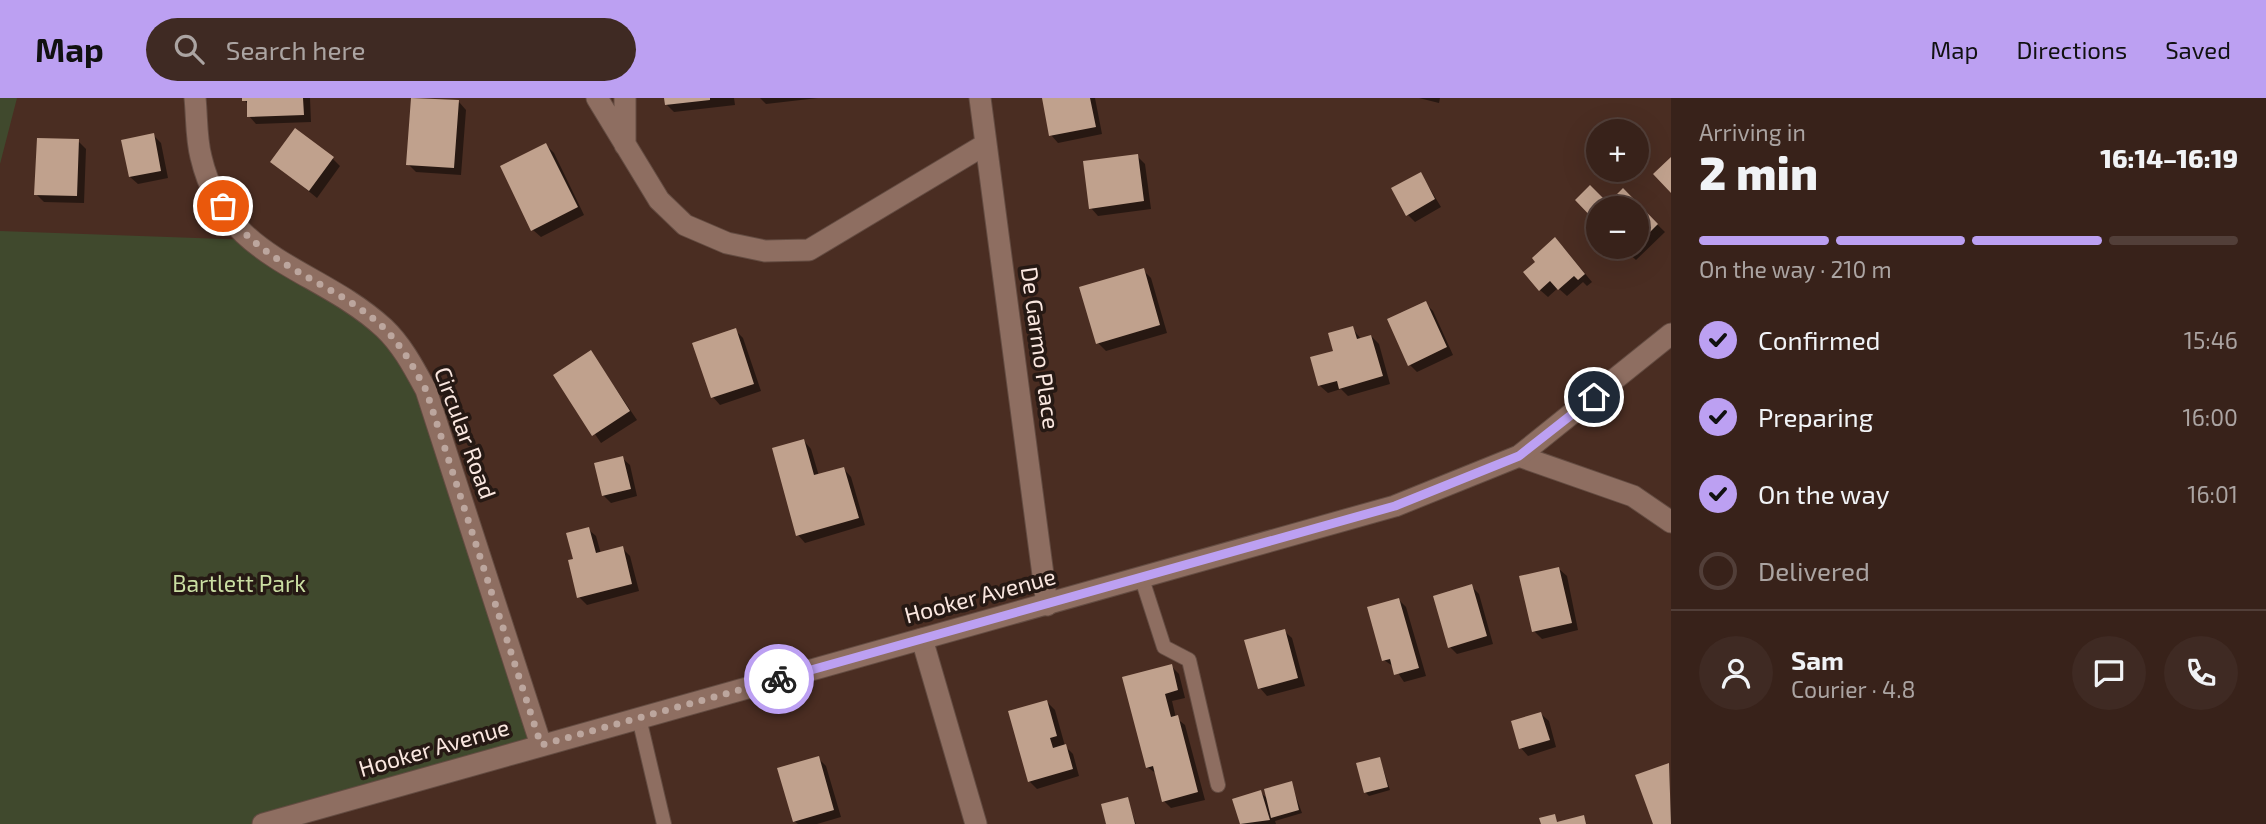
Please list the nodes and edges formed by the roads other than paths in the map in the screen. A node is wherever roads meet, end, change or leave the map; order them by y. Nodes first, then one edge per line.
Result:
1 (195, 98) edge
2 (597, 98) edge
3 (625, 98) edge
4 (980, 98) edge
5 (986, 144) junction
6 (625, 145) junction
7 (1671, 334) edge
8 (1519, 456) junction
9 (1671, 522) edge
10 (1142, 579) junction
11 (1048, 606) junction
12 (922, 639) junction
13 (639, 718) junction
14 (541, 745) junction
15 (1218, 785) dead end
16 (263, 824) edge
17 (664, 824) edge
18 (976, 824) edge

1 - 14 street, Circular Road
2 - 6 street
3 - 6 street
4 - 5 street, De Garmo Place
5 - 6 street
5 - 11 street, De Garmo Place
7 - 8 street, Hooker Avenue
8 - 9 street
8 - 10 street, Hooker Avenue
10 - 11 street, Hooker Avenue
10 - 15 lane
11 - 12 street, Hooker Avenue
12 - 13 street, Hooker Avenue
12 - 18 street
13 - 14 street, Hooker Avenue
13 - 17 lane
14 - 16 street, Hooker Avenue

